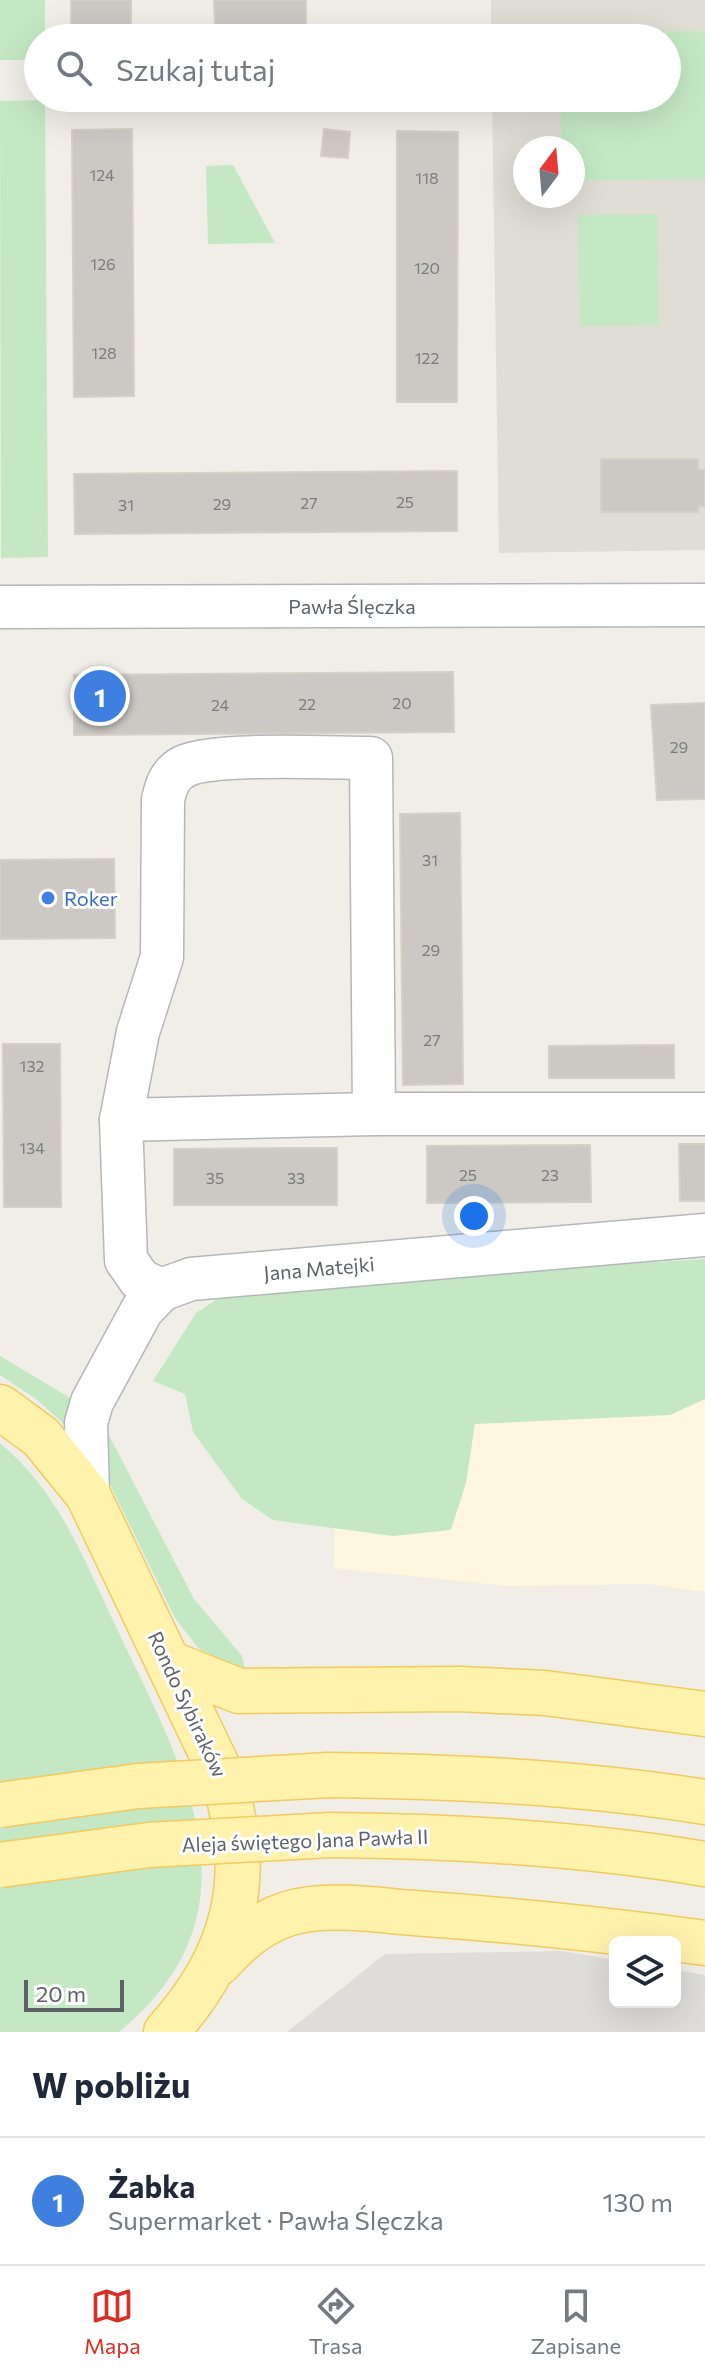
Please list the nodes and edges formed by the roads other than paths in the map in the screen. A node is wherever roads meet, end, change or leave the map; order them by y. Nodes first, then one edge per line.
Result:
1 (705, 605) edge
2 (0, 607) edge
3 (374, 1114) junction
4 (705, 1114) edge
5 (121, 1120) junction
6 (705, 1235) edge
7 (161, 1290) junction
8 (0, 1407) edge
9 (76, 1478) junction
10 (169, 1663) junction
11 (705, 1714) edge
12 (705, 1802) edge
13 (0, 1805) edge
14 (705, 1864) edge
15 (0, 1865) edge
16 (705, 1943) edge
17 (210, 1974) junction
18 (166, 2032) edge

1 - 2 street, Pawła Ślęczka
3 - 4 street
3 - 5 street
3 - 5 street
5 - 7 street
6 - 7 street, Jana Matejki
7 - 9 street
8 - 9 main road, Rondo Sybiraków
9 - 10 main road, Rondo Sybiraków
10 - 11 main road
10 - 17 main road, Rondo Sybiraków
12 - 13 main road, bridge
14 - 15 main road, Aleja świętego Jana Pawła II, bridge
16 - 17 main road
17 - 18 main road, Rondo Sybiraków

